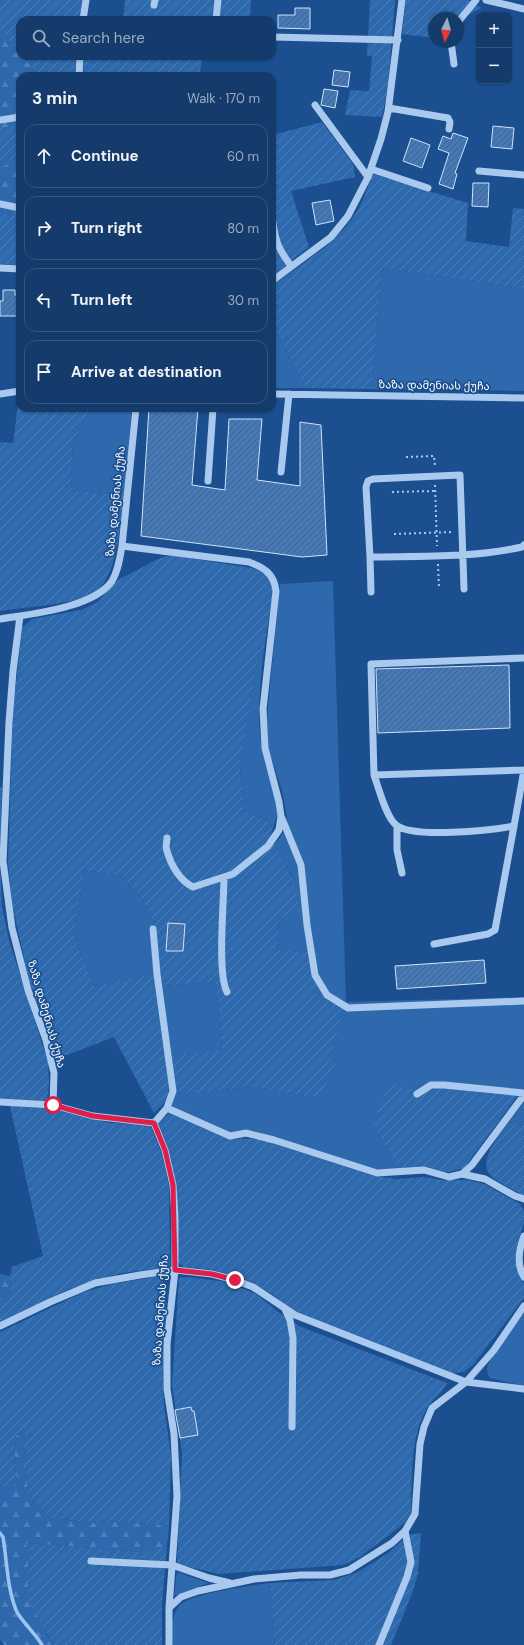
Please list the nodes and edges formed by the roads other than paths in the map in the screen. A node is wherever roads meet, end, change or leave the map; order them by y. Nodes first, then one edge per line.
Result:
1 (86, 0) edge
2 (218, 0) edge
3 (402, 0) edge
4 (476, 0) edge
5 (486, 0) edge
6 (524, 9) edge
7 (464, 15) edge
8 (84, 16) edge
9 (216, 16) edge
10 (276, 38) edge
11 (398, 40) junction
12 (453, 48) edge
13 (80, 60) edge
14 (454, 64) dead end
15 (79, 72) edge
16 (315, 105) dead end
17 (389, 108) junction
18 (16, 118) edge
19 (0, 120) edge
20 (449, 129) dead end
21 (371, 169) junction
22 (479, 171) dead end
23 (524, 175) edge
24 (368, 177) junction
25 (428, 188) dead end
26 (0, 204) edge
27 (16, 207) edge
28 (276, 241) edge
29 (291, 266) junction
30 (0, 268) edge
31 (16, 269) edge
32 (276, 278) edge
33 (16, 392) edge
34 (0, 394) edge
35 (276, 394) edge
36 (289, 394) junction
37 (524, 398) edge
38 (136, 412) edge
39 (213, 412) edge
40 (280, 472) dead end
41 (208, 481) dead end
42 (524, 544) edge
43 (122, 546) junction
44 (463, 554) junction
45 (370, 557) junction
46 (464, 589) dead end
47 (372, 592) dead end
48 (20, 616) junction
49 (0, 619) edge
50 (524, 658) edge
51 (524, 770) edge
52 (374, 776) junction
53 (4, 783) edge
54 (281, 816) junction
55 (397, 826) junction
56 (514, 826) junction
57 (167, 838) dead end
58 (402, 873) dead end
59 (224, 877) junction
60 (153, 929) dead end
61 (434, 944) dead end
62 (227, 992) dead end
63 (524, 1001) edge
64 (416, 1094) dead end
65 (524, 1094) edge
66 (0, 1102) edge
67 (53, 1105) junction
68 (167, 1108) junction
69 (154, 1123) junction
70 (462, 1174) junction
71 (524, 1199) edge
72 (524, 1236) edge
73 (175, 1270) junction
74 (524, 1277) edge
75 (524, 1306) edge
76 (285, 1309) junction
77 (0, 1326) edge
78 (466, 1382) junction
79 (524, 1389) edge
80 (292, 1427) dead end
81 (405, 1530) junction
82 (91, 1561) dead end
83 (172, 1565) junction
84 (234, 1583) junction
85 (169, 1608) junction
86 (169, 1645) edge
87 (379, 1645) edge

1 - 8 street
2 - 9 street
3 - 11 street
4 - 7 street
5 - 6 street
10 - 11 street
11 - 17 street
12 - 14 street
13 - 15 street
16 - 24 street
17 - 20 street
17 - 21 street
18 - 19 street
21 - 24 street
21 - 25 street
22 - 23 street
24 - 29 street
26 - 27 street
28 - 29 street
29 - 32 street
30 - 31 street
33 - 34 street
35 - 36 street, ზაზა დამენიას ქუჩა
36 - 37 street, ზაზა დამენიას ქუჩა
36 - 40 street
38 - 43 street, ზაზა დამენიას ქუჩა
39 - 41 street
42 - 44 street
43 - 48 street, ზაზა დამენიას ქუჩა
43 - 54 street
44 - 45 street
44 - 45 street
44 - 46 street
45 - 47 street
48 - 49 street
48 - 53 street, ზაზა დამენიას ქუჩა
50 - 52 street
51 - 52 street
51 - 56 street
52 - 55 street
53 - 67 street, ზაზა დამენიას ქუჩა
54 - 59 street
54 - 63 street
55 - 56 street
55 - 58 street
56 - 61 street
57 - 59 street
59 - 62 street
60 - 68 street
64 - 65 street
65 - 70 street
66 - 67 street
67 - 69 street
68 - 69 street
68 - 70 street
69 - 73 street, ზაზა დამენიას ქუჩა
70 - 71 street
72 - 74 street
73 - 76 street
73 - 77 street
73 - 83 street, ზაზა დამენიას ქუჩა
75 - 78 street
76 - 78 street
76 - 80 street
78 - 79 street
78 - 81 street
81 - 84 street
81 - 87 street
82 - 83 street
83 - 84 street
83 - 85 street, ზაზა დამენიას ქუჩა
84 - 85 street
85 - 86 street, ზაზა დამენიას ქუჩა

